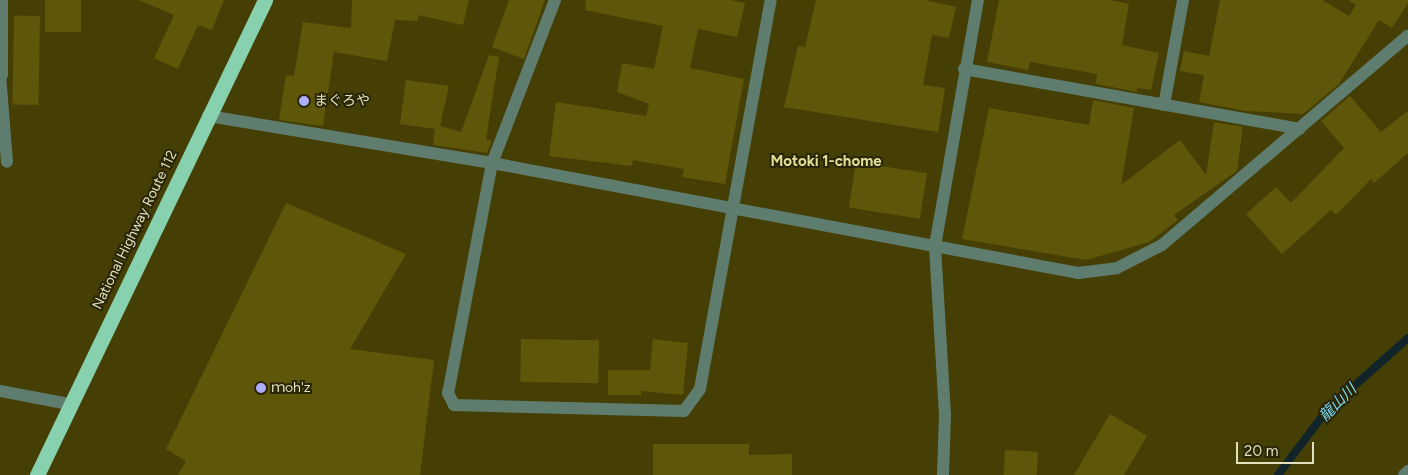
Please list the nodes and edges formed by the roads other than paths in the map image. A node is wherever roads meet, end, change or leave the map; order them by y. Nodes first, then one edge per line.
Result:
1 (2, 0) edge
2 (264, 0) edge
3 (555, 0) edge
4 (772, 0) edge
5 (978, 0) edge
6 (1183, 0) edge
7 (1408, 36) edge
8 (964, 69) junction
9 (1, 75) edge
10 (1164, 104) junction
11 (208, 116) junction
12 (1300, 129) junction
13 (7, 162) dead end
14 (492, 163) junction
15 (733, 210) junction
16 (935, 246) junction
17 (0, 392) edge
18 (69, 404) junction
19 (1408, 471) edge
20 (36, 475) edge
21 (943, 475) edge
22 (1404, 475) edge

1 - 9 street
2 - 11 highway, National Highway Route 112
3 - 14 street
4 - 15 street
5 - 8 street
6 - 10 street
7 - 12 street
8 - 10 street
8 - 16 street
9 - 13 street
10 - 12 street
11 - 14 street
11 - 18 highway, National Highway Route 112
12 - 16 street
14 - 15 street
14 - 15 street
15 - 16 street
16 - 21 street
17 - 18 street
18 - 20 highway, National Highway Route 112
19 - 22 street

